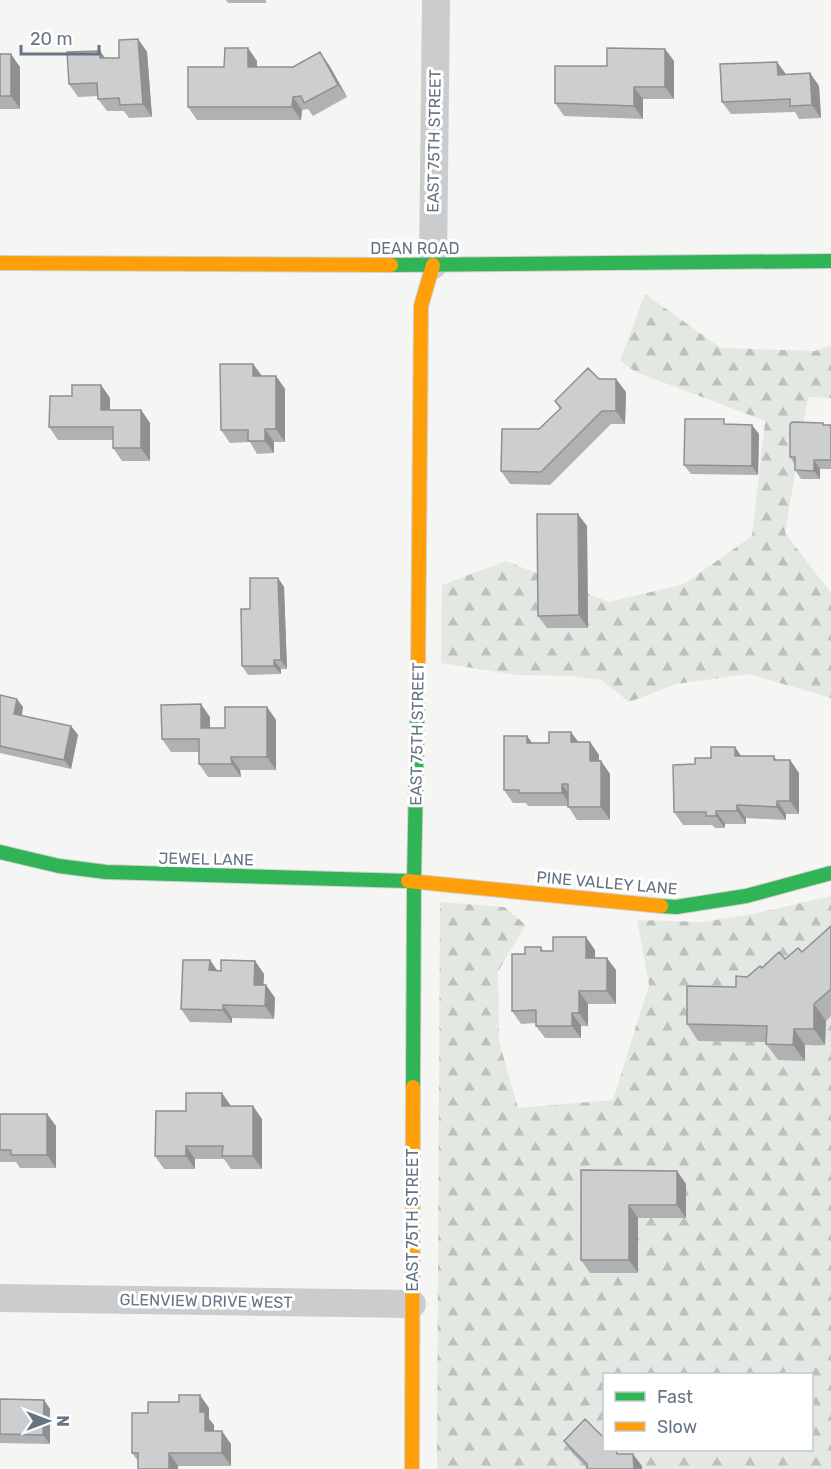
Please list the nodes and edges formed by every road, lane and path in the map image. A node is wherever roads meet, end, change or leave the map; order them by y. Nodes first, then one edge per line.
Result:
1 (436, 0) edge
2 (831, 261) edge
3 (0, 263) edge
4 (433, 265) junction
5 (0, 852) edge
6 (831, 873) edge
7 (414, 881) junction
8 (0, 1298) edge
9 (412, 1304) junction
10 (412, 1469) edge

1 - 4 street, EAST 75TH STREET
2 - 4 street, DEAN ROAD
3 - 4 street, DEAN ROAD
4 - 7 street, EAST 75TH STREET
5 - 7 street, JEWEL LANE
6 - 7 street, PINE VALLEY LANE
7 - 9 street, EAST 75TH STREET
8 - 9 street, GLENVIEW DRIVE WEST
9 - 10 street, EAST 75TH STREET

